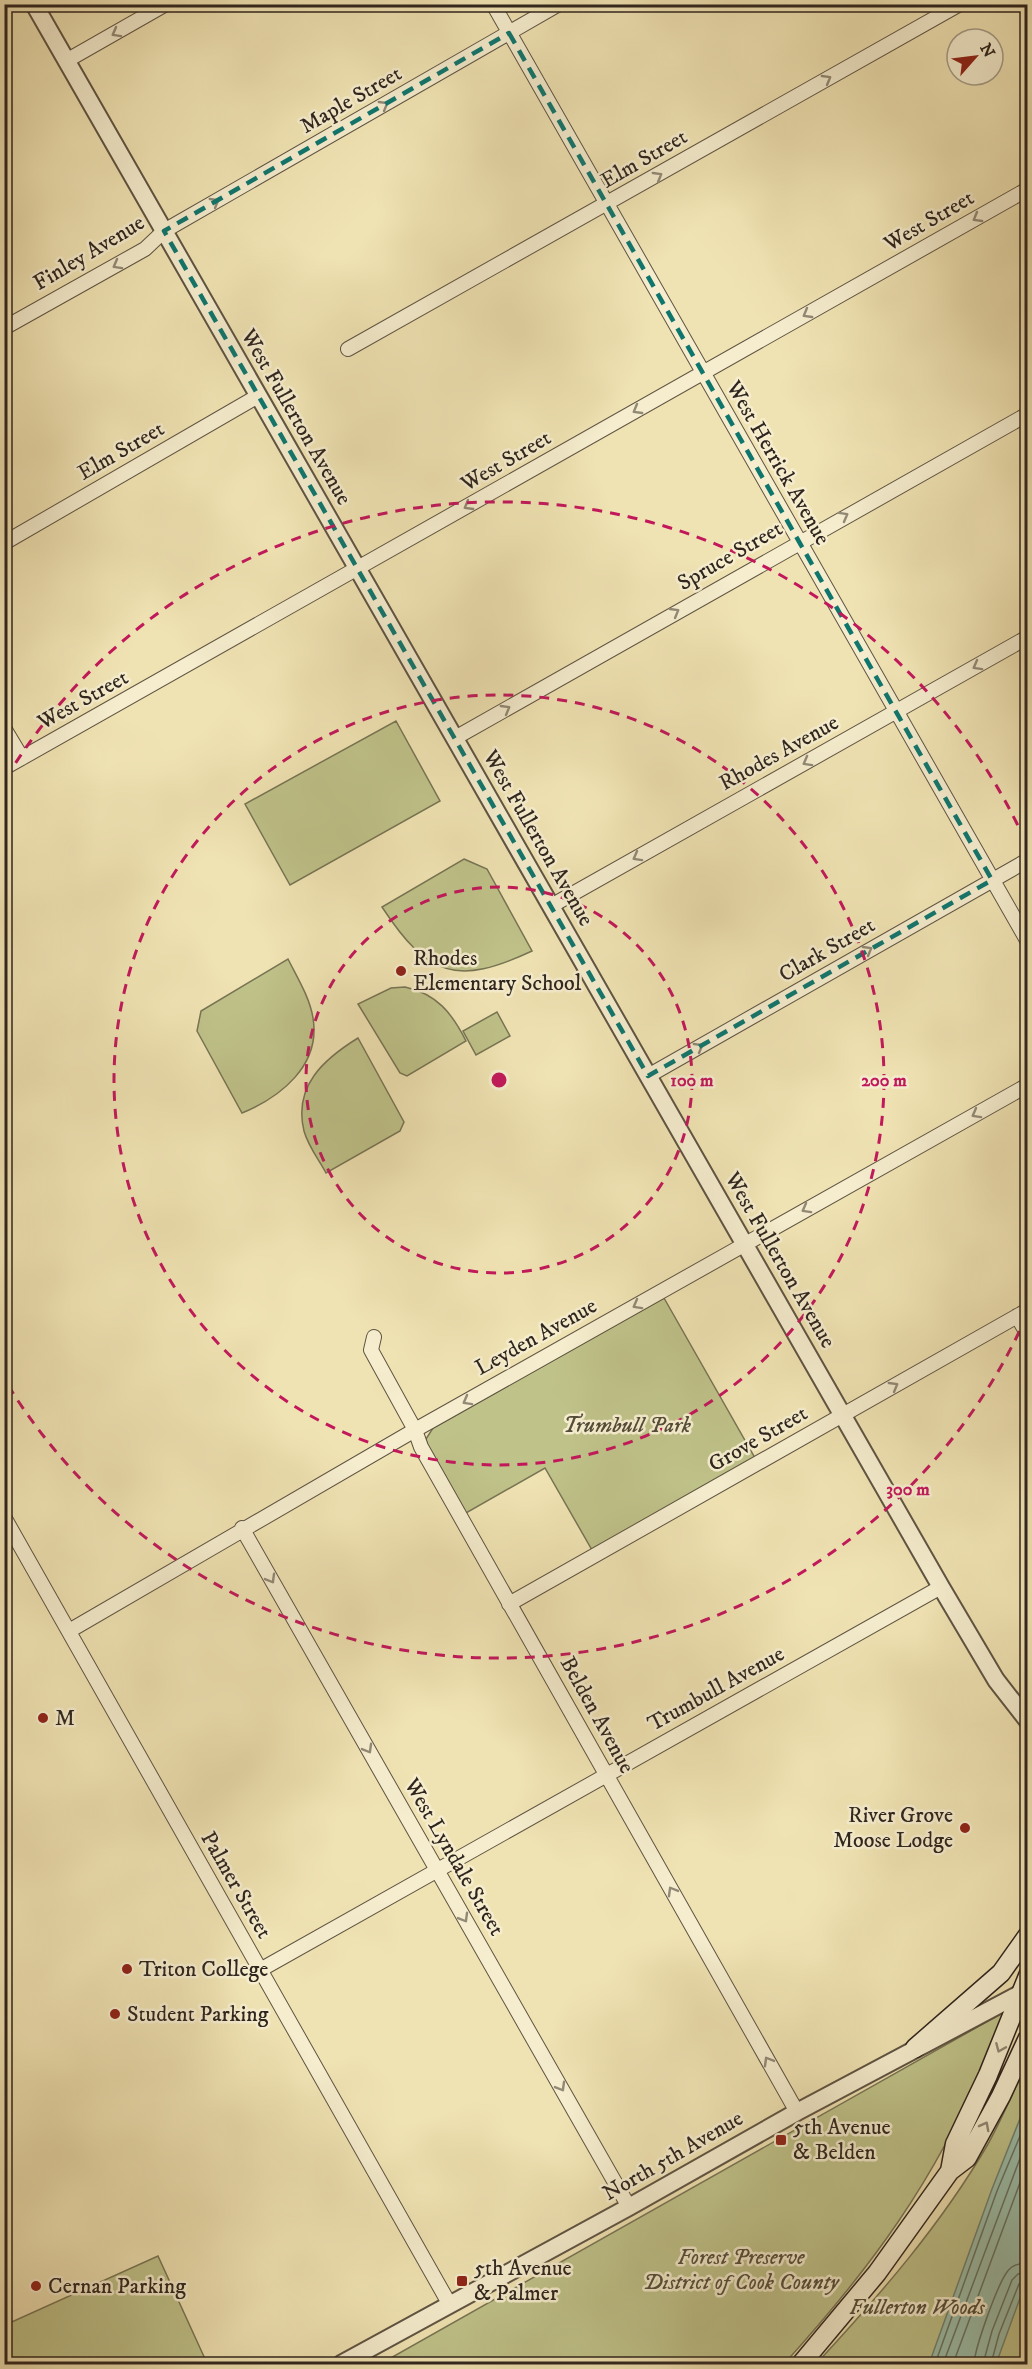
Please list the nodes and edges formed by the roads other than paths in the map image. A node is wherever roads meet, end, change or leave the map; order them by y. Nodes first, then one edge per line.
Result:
1 (34, 4) edge
2 (166, 4) edge
3 (493, 4) edge
4 (559, 4) edge
5 (960, 4) edge
6 (509, 33) junction
7 (66, 61) junction
8 (1028, 189) edge
9 (607, 204) junction
10 (164, 231) junction
11 (4, 328) edge
12 (348, 349) dead end
13 (703, 373) junction
14 (258, 396) junction
15 (1028, 414) edge
16 (799, 541) junction
17 (4, 543) edge
18 (358, 569) junction
19 (1028, 637) edge
20 (896, 711) junction
21 (4, 728) edge
22 (455, 738) junction
23 (22, 758) junction
24 (4, 768) edge
25 (1028, 860) edge
26 (992, 880) junction
27 (551, 906) junction
28 (1028, 942) edge
29 (648, 1076) junction
30 (1028, 1085) edge
31 (745, 1244) junction
32 (1022, 1313) edge
33 (1028, 1335) edge
34 (374, 1337) dead end
35 (843, 1415) junction
36 (415, 1430) junction
37 (4, 1517) edge
38 (242, 1528) junction
39 (941, 1587) junction
40 (509, 1604) junction
41 (69, 1631) junction
42 (1028, 1721) edge
43 (606, 1775) junction
44 (437, 1870) junction
45 (1028, 1935) edge
46 (260, 1970) junction
47 (1028, 1976) edge
48 (1024, 1991) edge
49 (1028, 2038) edge
50 (915, 2048) junction
51 (797, 2112) junction
52 (950, 2171) junction
53 (629, 2207) junction
54 (450, 2305) junction
55 (341, 2364) edge
56 (801, 2364) edge

1 - 7 street, West Fullerton Avenue
2 -> 7 street
3 - 6 street, West Herrick Avenue
4 - 6 street, Maple Street
9 -> 5 street, Elm Street
6 - 9 street, West Herrick Avenue
10 -> 6 street, Maple Street
7 - 10 street, West Fullerton Avenue
8 -> 13 street, West Street
9 - 12 street, Elm Street
9 - 13 street, West Herrick Avenue
10 -> 11 street, Finley Avenue
10 - 14 street, West Fullerton Avenue
13 - 16 street, West Herrick Avenue
13 -> 18 street, West Street
14 - 17 street, Elm Street
14 - 18 street, West Fullerton Avenue
16 -> 15 street, Spruce Street
16 - 20 street, West Herrick Avenue
22 -> 16 street, Spruce Street
18 - 22 street, West Fullerton Avenue
18 - 23 street, West Street
19 -> 20 street, Rhodes Avenue
20 - 26 street, West Herrick Avenue
20 -> 27 street, Rhodes Avenue
21 - 23 street
22 - 27 street, West Fullerton Avenue
23 - 24 street, West Street
25 - 26 street, Clark Street
26 - 28 street, West Herrick Avenue
29 -> 26 street, Clark Street
27 - 29 street, West Fullerton Avenue
29 - 31 street, West Fullerton Avenue
30 -> 31 street, Leyden Avenue
31 - 35 street, West Fullerton Avenue
31 -> 36 street, Leyden Avenue
32 - 33 street
35 -> 32 street, Grove Street
34 - 36 street, Belden Avenue
35 - 39 street, West Fullerton Avenue
35 - 40 street, Grove Street
36 - 38 street, Leyden Avenue
36 - 40 street, Belden Avenue
37 - 41 street, Palmer Street
38 - 41 street, Leyden Avenue
38 -> 44 street, West Lyndale Street
39 - 42 street, West Fullerton Avenue
39 - 43 street, Trumbull Avenue
40 - 43 street, Belden Avenue
41 - 46 street, Palmer Street
43 - 44 street, Trumbull Avenue
51 -> 43 street, Belden Avenue
44 - 46 street, Trumbull Avenue
44 -> 53 street, West Lyndale Street
45 - 50 main road
46 - 54 street, Palmer Street
47 - 48 main road
48 - 50 street, North 5th Avenue
48 -> 52 main road
52 -> 49 main road
50 - 51 street, North 5th Avenue
51 - 53 street, North 5th Avenue
52 - 56 main road
53 - 54 street, North 5th Avenue
54 - 55 street, North 5th Avenue

